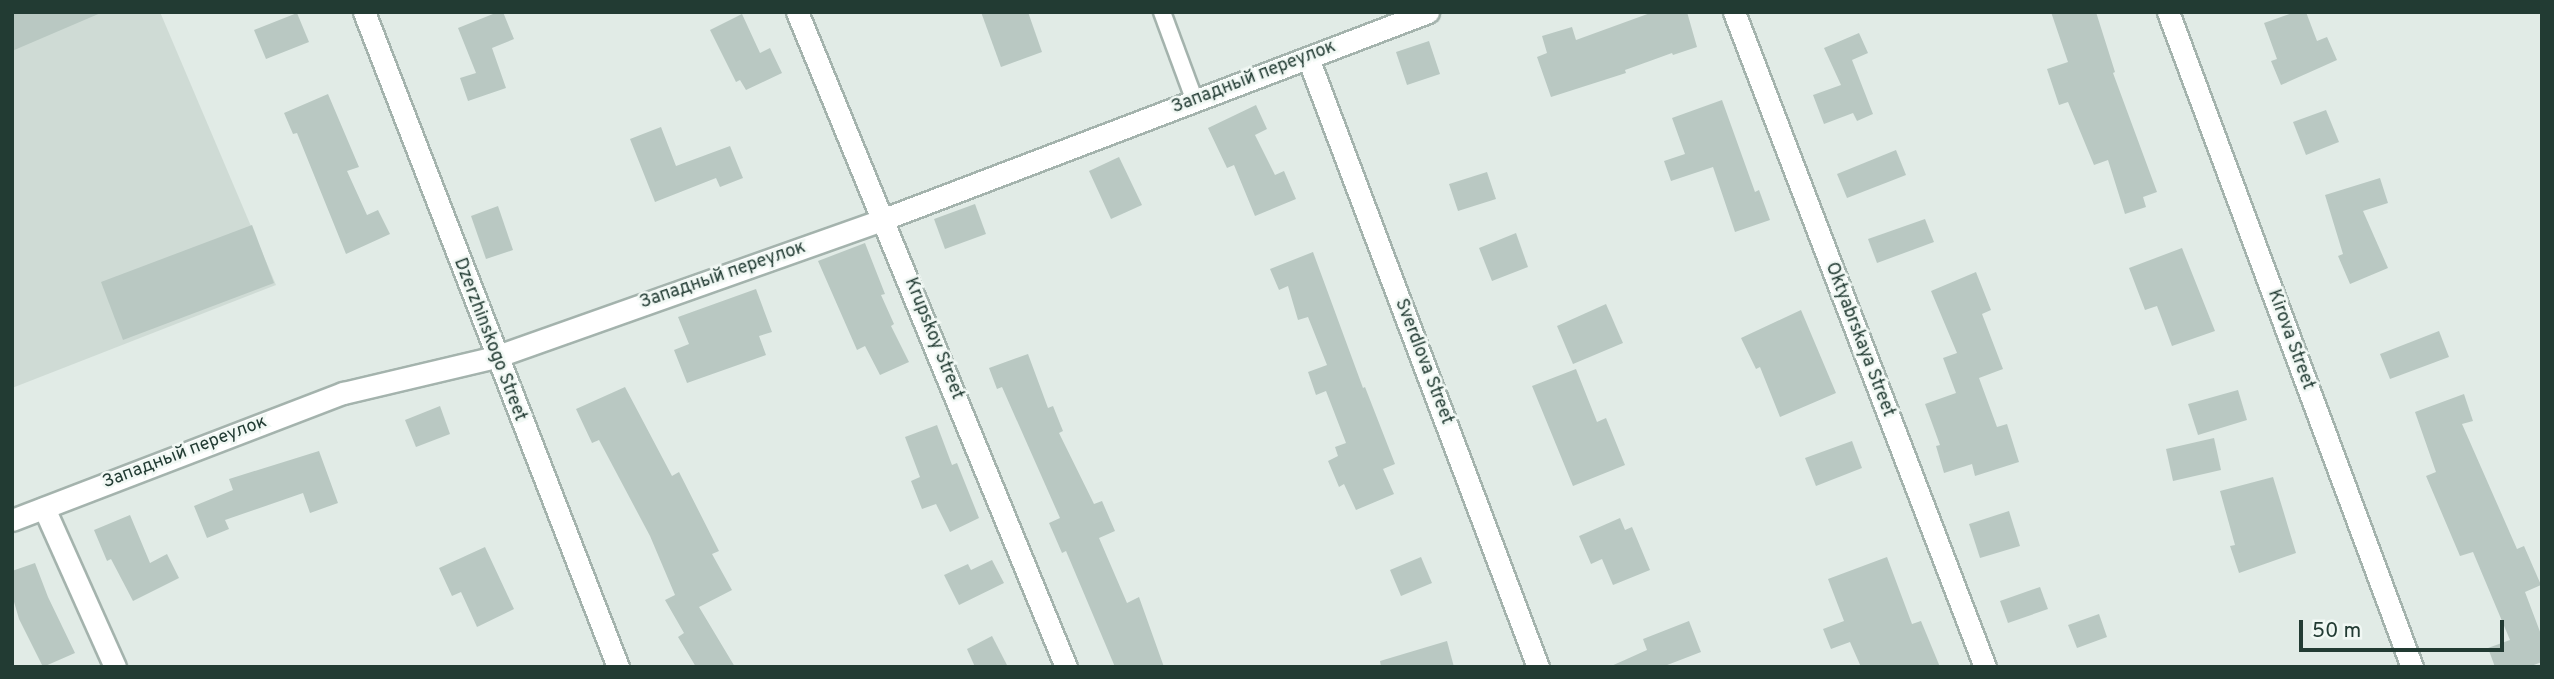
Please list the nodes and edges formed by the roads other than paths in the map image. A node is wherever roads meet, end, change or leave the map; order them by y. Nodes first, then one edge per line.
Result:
1 (364, 12) edge
2 (797, 12) edge
3 (1162, 12) edge
4 (1428, 12) edge
5 (1734, 12) edge
6 (2168, 12) edge
7 (1308, 58) junction
8 (1195, 100) junction
9 (884, 219) junction
10 (495, 357) junction
11 (44, 508) junction
12 (12, 520) edge
13 (115, 667) edge
14 (618, 667) edge
15 (1066, 667) edge
16 (1538, 667) edge
17 (1985, 667) edge
18 (2412, 667) edge

1 - 10 street, Dzerzhinskogo Street
2 - 9 street, Krupskoy Street
3 - 8 lane
4 - 7 street, Западный переулок
5 - 17 street, Oktyabrskaya Street
6 - 18 street, Kirova Street
7 - 8 street, Западный переулок
7 - 16 street, Sverdlova Street
8 - 9 street, Западный переулок
9 - 10 street, Западный переулок
9 - 15 street, Krupskoy Street
10 - 11 street, Западный переулок
10 - 14 street, Dzerzhinskogo Street
11 - 12 street, Западный переулок
11 - 13 street

